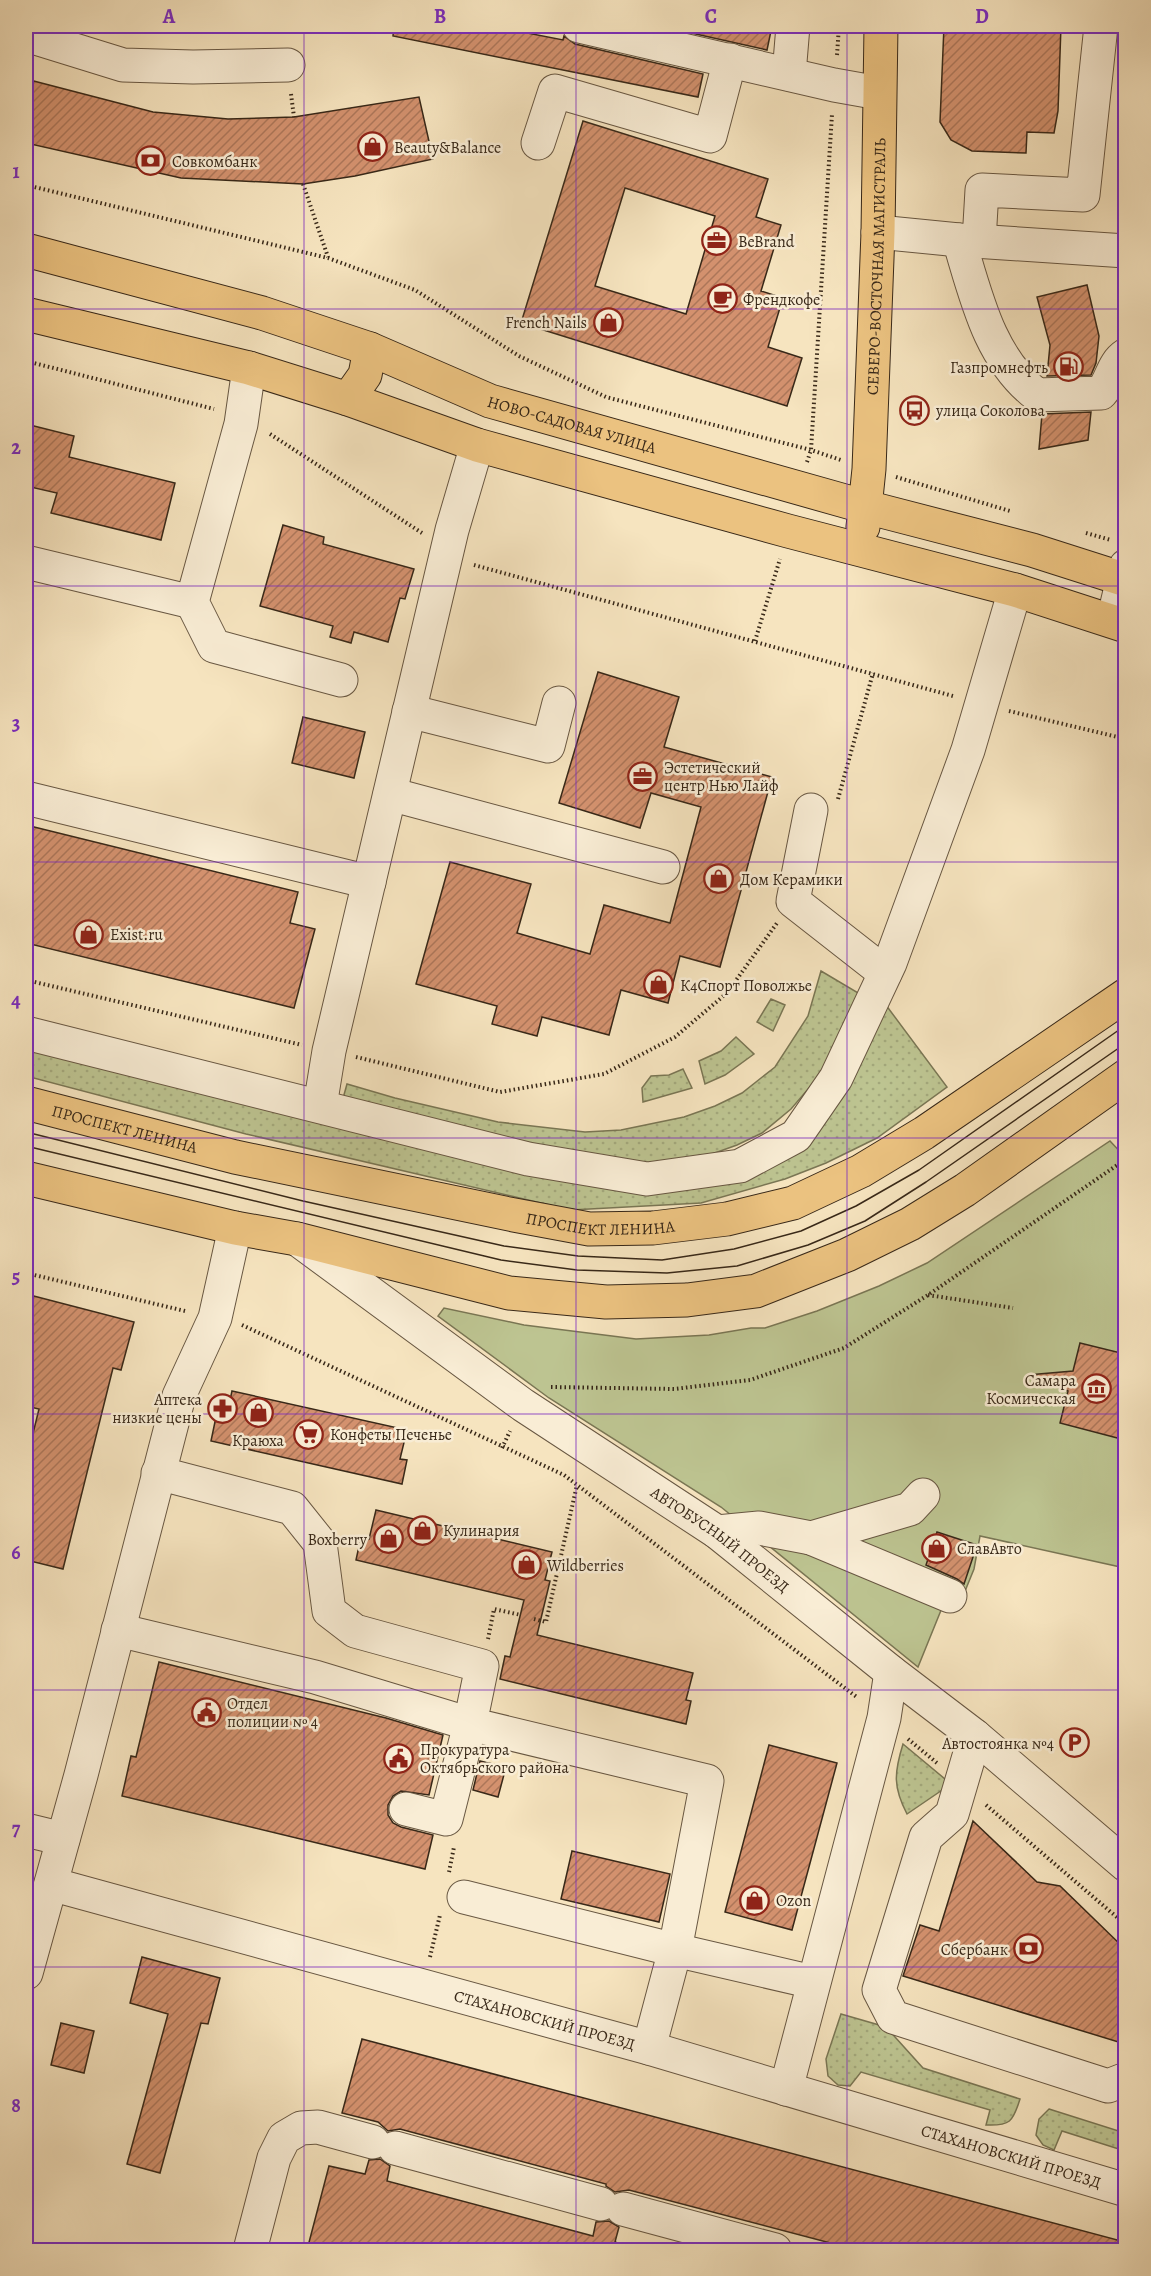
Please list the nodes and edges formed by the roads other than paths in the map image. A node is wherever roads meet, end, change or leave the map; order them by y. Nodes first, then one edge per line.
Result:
1 (579, 26) edge
2 (793, 26) edge
3 (881, 26) edge
4 (1101, 26) edge
5 (43, 34) edge
6 (729, 60) junction
7 (288, 65) dead end
8 (789, 74) junction
9 (879, 93) junction
10 (538, 143) dead end
11 (878, 232) junction
12 (969, 241) junction
13 (26, 250) edge
14 (1125, 251) edge
15 (26, 314) edge
16 (370, 349) junction
17 (1125, 355) edge
18 (249, 368) junction
19 (348, 399) junction
20 (477, 445) junction
21 (866, 507) junction
22 (859, 548) junction
23 (26, 562) edge
24 (1122, 567) edge
25 (1015, 590) junction
26 (192, 602) junction
27 (1119, 623) edge
28 (341, 680) dead end
29 (559, 703) dead end
30 (409, 711) junction
31 (390, 794) junction
32 (26, 798) edge
33 (811, 810) dead end
34 (663, 867) dead end
35 (369, 882) junction
36 (885, 973) junction
37 (1125, 995) edge
38 (26, 1034) edge
39 (1121, 1085) edge
40 (26, 1103) edge
41 (320, 1106) junction
42 (26, 1178) edge
43 (235, 1228) junction
44 (297, 1239) junction
45 (158, 1473) junction
46 (923, 1495) dead end
47 (717, 1532) junction
48 (811, 1538) junction
49 (950, 1596) dead end
50 (118, 1630) junction
51 (891, 1672) junction
52 (470, 1724) junction
53 (975, 1736) junction
54 (406, 1809) dead end
55 (26, 1830) edge
56 (63, 1839) junction
57 (1125, 1865) edge
58 (51, 1884) junction
59 (464, 1897) dead end
60 (675, 1950) junction
61 (26, 1968) edge
62 (813, 1982) junction
63 (649, 2048) junction
64 (1125, 2079) edge
65 (786, 2089) junction
66 (1125, 2190) edge
67 (250, 2250) edge
68 (775, 2250) edge

1 - 6 street
2 - 8 street
3 - 9 main road, СЕВЕРО-ВОСТОЧНАЯ МАГИСТРАЛЬ
4 - 12 street
5 - 7 street
6 - 8 street
6 - 10 street
8 - 9 street
9 - 11 main road, СЕВЕРО-ВОСТОЧНАЯ МАГИСТРАЛЬ
11 - 12 street
11 - 21 main road, СЕВЕРО-ВОСТОЧНАЯ МАГИСТРАЛЬ
12 - 14 street
12 - 17 street
13 - 16 main road, НОВО-САДОВАЯ УЛИЦА
15 - 18 main road
16 - 19 main road
16 - 21 main road, НОВО-САДОВАЯ УЛИЦА
18 - 19 main road
18 - 26 street
19 - 20 main road
20 - 22 main road
20 - 30 street
21 - 22 main road, СЕВЕРО-ВОСТОЧНАЯ МАГИСТРАЛЬ
21 - 24 main road, НОВО-САДОВАЯ УЛИЦА
22 - 25 main road
23 - 26 street
24 - 27 street
25 - 27 main road
25 - 36 street
26 - 28 street
29 - 30 street
30 - 31 street
31 - 34 street
31 - 35 street
32 - 35 street
33 - 36 street
35 - 41 street
36 - 41 street
37 - 40 main road, ПРОСПЕКТ ЛЕНИНА
38 - 41 street
39 - 44 main road
42 - 43 main road
43 - 44 main road
43 - 45 street
44 - 47 street, АВТОБУСНЫЙ ПРОЕЗД
45 - 50 street
45 - 52 street
46 - 48 street
47 - 48 street
47 - 51 street, АВТОБУСНЫЙ ПРОЕЗД
48 - 49 street
50 - 52 street
50 - 56 street
51 - 53 street, АВТОБУСНЫЙ ПРОЕЗД
51 - 62 street
52 - 54 street
52 - 60 street
53 - 57 street, АВТОБУСНЫЙ ПРОЕЗД
53 - 64 street
55 - 56 street
56 - 58 street
58 - 61 street
58 - 63 street, СТАХАНОВСКИЙ ПРОЕЗД
59 - 60 street
60 - 62 street
60 - 63 street
62 - 65 street
63 - 65 street, СТАХАНОВСКИЙ ПРОЕЗД
65 - 66 street, СТАХАНОВСКИЙ ПРОЕЗД
67 - 68 street

